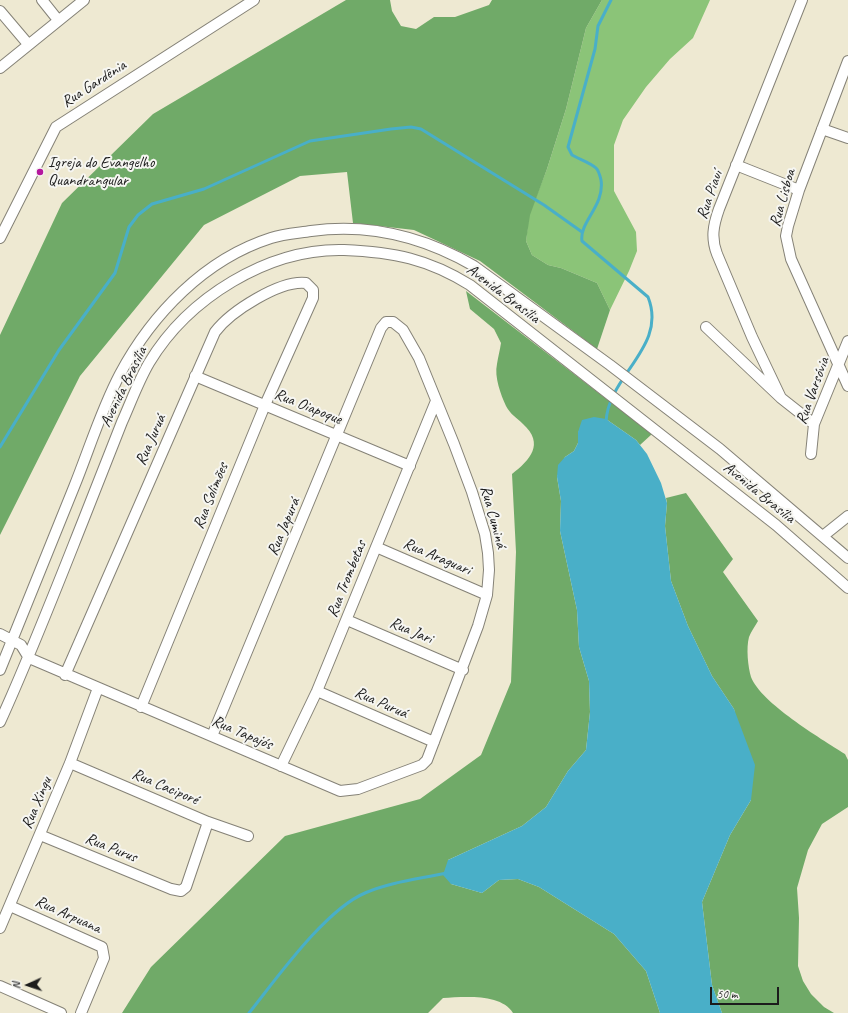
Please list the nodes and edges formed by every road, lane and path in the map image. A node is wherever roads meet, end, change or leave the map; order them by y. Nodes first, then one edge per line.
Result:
1 (42, 0) edge
2 (84, 0) edge
3 (254, 0) edge
4 (802, 0) edge
5 (0, 11) edge
6 (58, 20) junction
7 (28, 44) junction
8 (848, 61) edge
9 (1, 64) edge
10 (822, 129) junction
11 (848, 138) edge
12 (736, 165) junction
13 (799, 190) junction
14 (0, 238) edge
15 (313, 298) joint
16 (706, 327) dead end
17 (382, 328) joint
18 (848, 341) edge
19 (838, 365) junction
20 (196, 376) junction
21 (848, 386) edge
22 (781, 398) junction
23 (436, 401) junction
24 (265, 405) junction
25 (814, 424) junction
26 (338, 435) junction
27 (811, 454) dead end
28 (410, 466) junction
29 (848, 516) edge
30 (823, 536) junction
31 (376, 547) junction
32 (848, 558) edge
33 (848, 588) edge
34 (487, 595) junction
35 (347, 620) junction
36 (0, 634) edge
37 (13, 639) junction
38 (29, 658) junction
39 (0, 670) edge
40 (462, 670) junction
41 (65, 675) junction
42 (98, 688) junction
43 (317, 692) junction
44 (140, 707) junction
45 (0, 722) edge
46 (212, 736) junction
47 (434, 742) junction
48 (70, 763) junction
49 (282, 766) junction
50 (208, 822) junction
51 (40, 835) junction
52 (248, 836) dead end
53 (10, 906) junction
54 (0, 928) edge
55 (0, 986) edge
56 (82, 1011) edge
57 (61, 1013) edge

1 - 6 street
2 - 6 street
3 - 14 street, Rua Gardênia
4 - 12 street, Rua Piauí
5 - 7 street
6 - 7 street
7 - 9 street
8 - 10 street, Rua Lisboa
10 - 11 street
10 - 13 street, Rua Lisboa
12 - 13 street
12 - 22 street, Rua Piauí
13 - 19 street, Rua Lisboa
15 - 20 street, Rua Juruá
15 - 24 street, Rua Solimões
16 - 22 street
17 - 23 street, Rua Cuminá
17 - 26 street, Rua Japurá
18 - 19 street, Rua Varsóvia
19 - 21 street, Rua Lisboa
19 - 25 street, Rua Varsóvia
20 - 24 street, Rua Oiapoque
20 - 41 street, Rua Juruá
22 - 25 street
23 - 28 street, Rua Trombetas
23 - 34 street, Rua Cuminá
24 - 26 street, Rua Oiapoque
24 - 44 street, Rua Solimões
25 - 27 street, Rua Varsóvia
26 - 28 street, Rua Oiapoque
26 - 46 street, Rua Japurá
28 - 31 street, Rua Trombetas
29 - 30 street
30 - 32 street, Avenida Brasília
30 - 37 street, Avenida Brasília
31 - 34 street, Rua Araguari
31 - 35 street, Rua Trombetas
33 - 38 street, Avenida Brasília
34 - 40 street, Rua Cuminá
35 - 40 street, Rua Jari
35 - 43 street, Rua Trombetas
36 - 37 street
37 - 38 street
37 - 39 street, Avenida Brasília
38 - 41 street, Rua Tapajós
38 - 45 street, Avenida Brasília
40 - 47 street, Rua Cuminá
41 - 42 street, Rua Tapajós
42 - 44 street, Rua Tapajós
42 - 48 street, Rua Xingu
43 - 47 street, Rua Puruá
43 - 49 street, Rua Trombetas
44 - 46 street, Rua Tapajós
46 - 49 street, Rua Tapajós
47 - 49 street, Rua Tapajós
48 - 50 street, Rua Caciporé
48 - 51 street, Rua Xingu
50 - 51 street, Rua Purus
50 - 52 street, Rua Caciporé
51 - 53 street, Rua Xingu
53 - 54 street, Rua Xingu
53 - 56 street, Rua Arpuana
55 - 57 street

